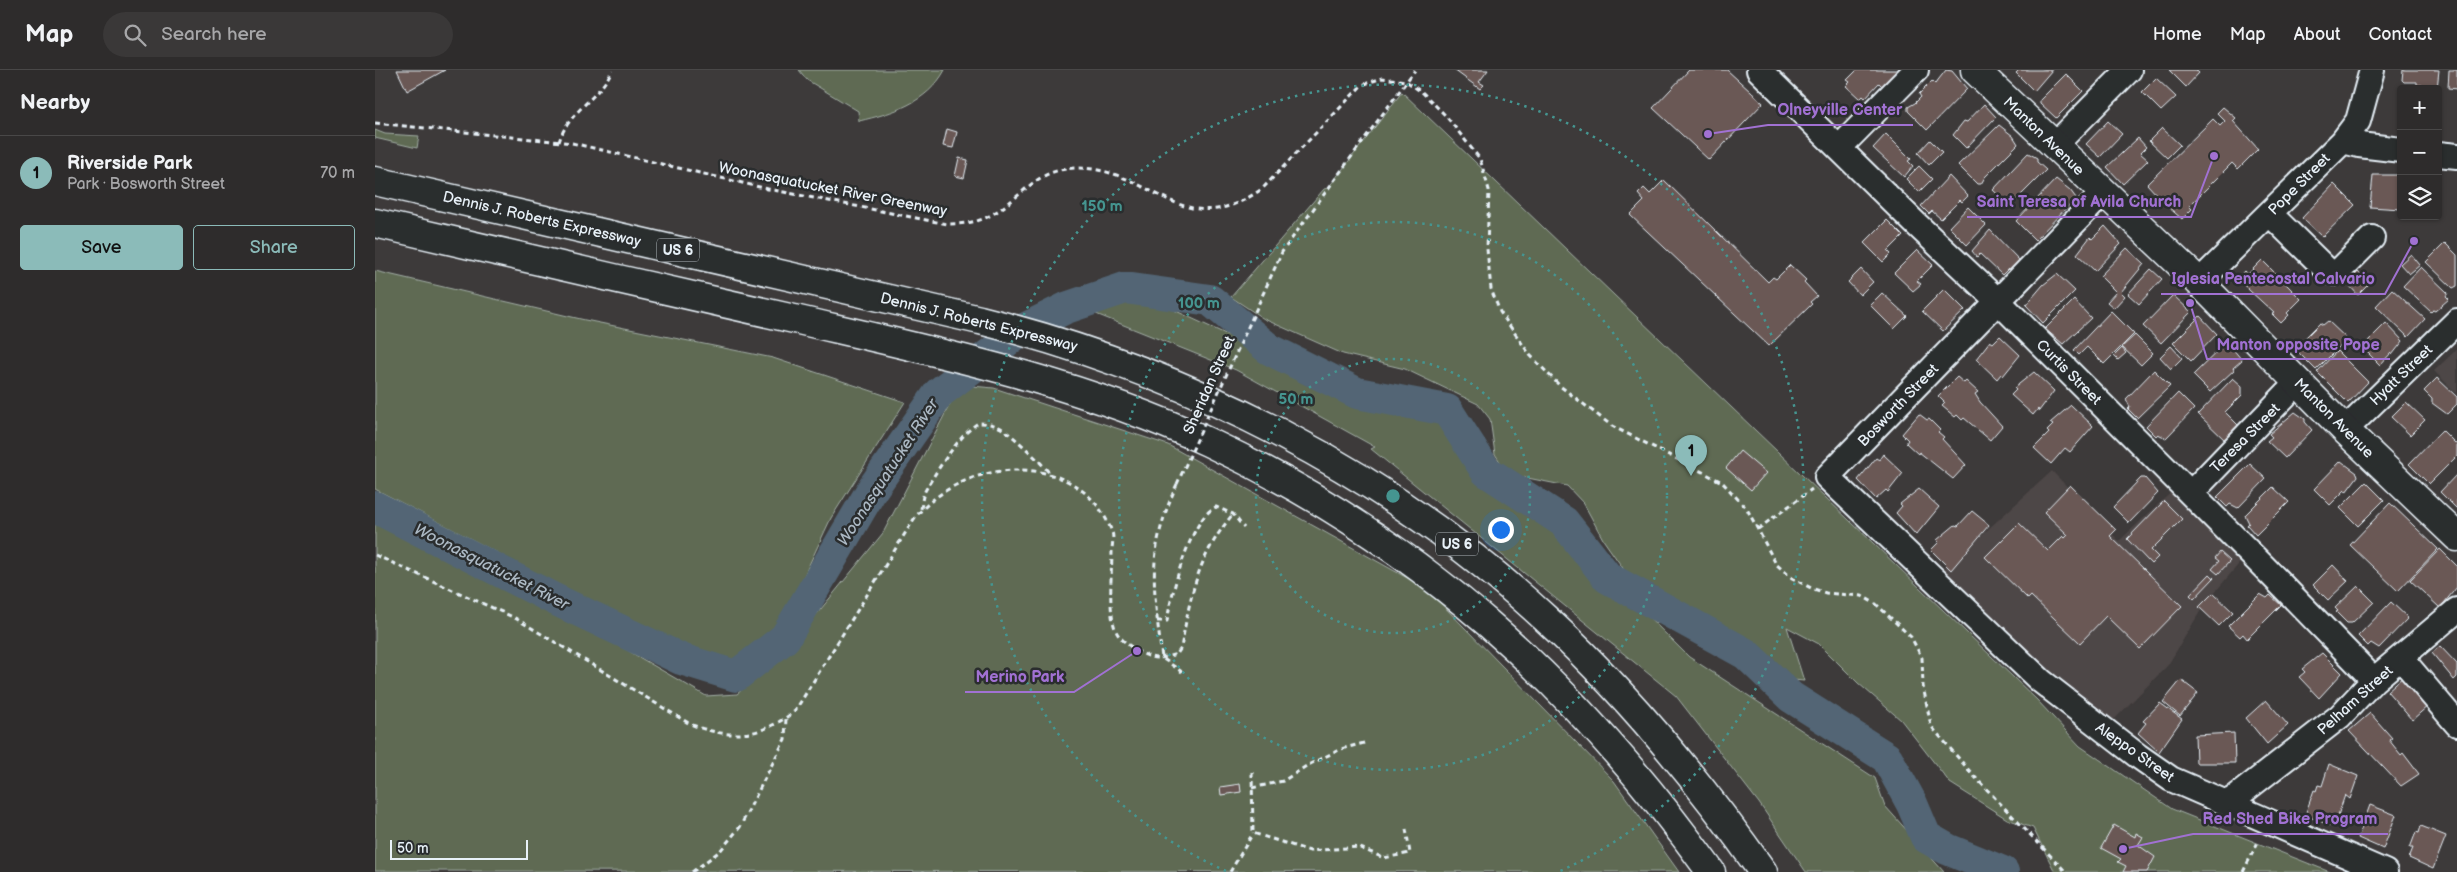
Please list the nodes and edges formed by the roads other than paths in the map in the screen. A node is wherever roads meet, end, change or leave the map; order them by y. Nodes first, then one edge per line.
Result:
1 (1759, 70) edge
2 (1916, 70) edge
3 (1975, 70) edge
4 (2129, 70) edge
5 (2372, 70) edge
6 (2343, 141) junction
7 (2054, 146) junction
8 (1840, 147) junction
9 (2397, 150) edge
10 (2442, 154) edge
11 (2457, 156) edge
12 (375, 181) edge
13 (2103, 193) junction
14 (2270, 214) junction
15 (375, 223) edge
16 (2372, 238) dead end
17 (2199, 282) junction
18 (1999, 302) junction
19 (2457, 321) edge
20 (2298, 382) junction
21 (2345, 430) junction
22 (2191, 493) junction
23 (2457, 537) edge
24 (2457, 610) edge
25 (1968, 612) joint
26 (2401, 658) junction
27 (2373, 680) junction
28 (2457, 724) edge
29 (2227, 804) junction
30 (1725, 819) junction
31 (1681, 830) junction
32 (1705, 872) edge
33 (1711, 872) edge
34 (1763, 872) edge
35 (1770, 872) edge
36 (2385, 872) edge

1 - 8 street, Curtis Street
2 - 8 street
3 - 7 main road, Manton Avenue
4 - 7 street
5 - 6 street, Pope Street
6 - 9 street
6 - 14 street, Pope Street
7 - 13 main road, Manton Avenue
8 - 18 street, Curtis Street
10 - 11 street
12 - 30 main road, Dennis J. Roberts Expressway / US 6
13 - 17 main road, Manton Avenue
13 - 18 street, Bosworth Street
14 - 16 street
14 - 17 street, Pope Street
15 - 31 main road, US 6
17 - 20 main road, Manton Avenue
18 - 22 street, Curtis Street
18 - 25 street, Bosworth Street
19 - 21 street, Hyatt Street
20 - 21 main road, Manton Avenue
20 - 22 street, Teresa Street
21 - 23 main road, Manton Avenue
22 - 27 street, Curtis Street
24 - 26 street, Pelham Street
25 - 29 street, Aleppo Street
26 - 27 street, Pelham Street
26 - 28 street
27 - 29 street, Pelham Street
29 - 36 street, Aleppo Street
30 - 34 main road, Dennis J. Roberts Expressway / US 6
30 - 35 main road
31 - 32 main road
31 - 33 main road, US 6

